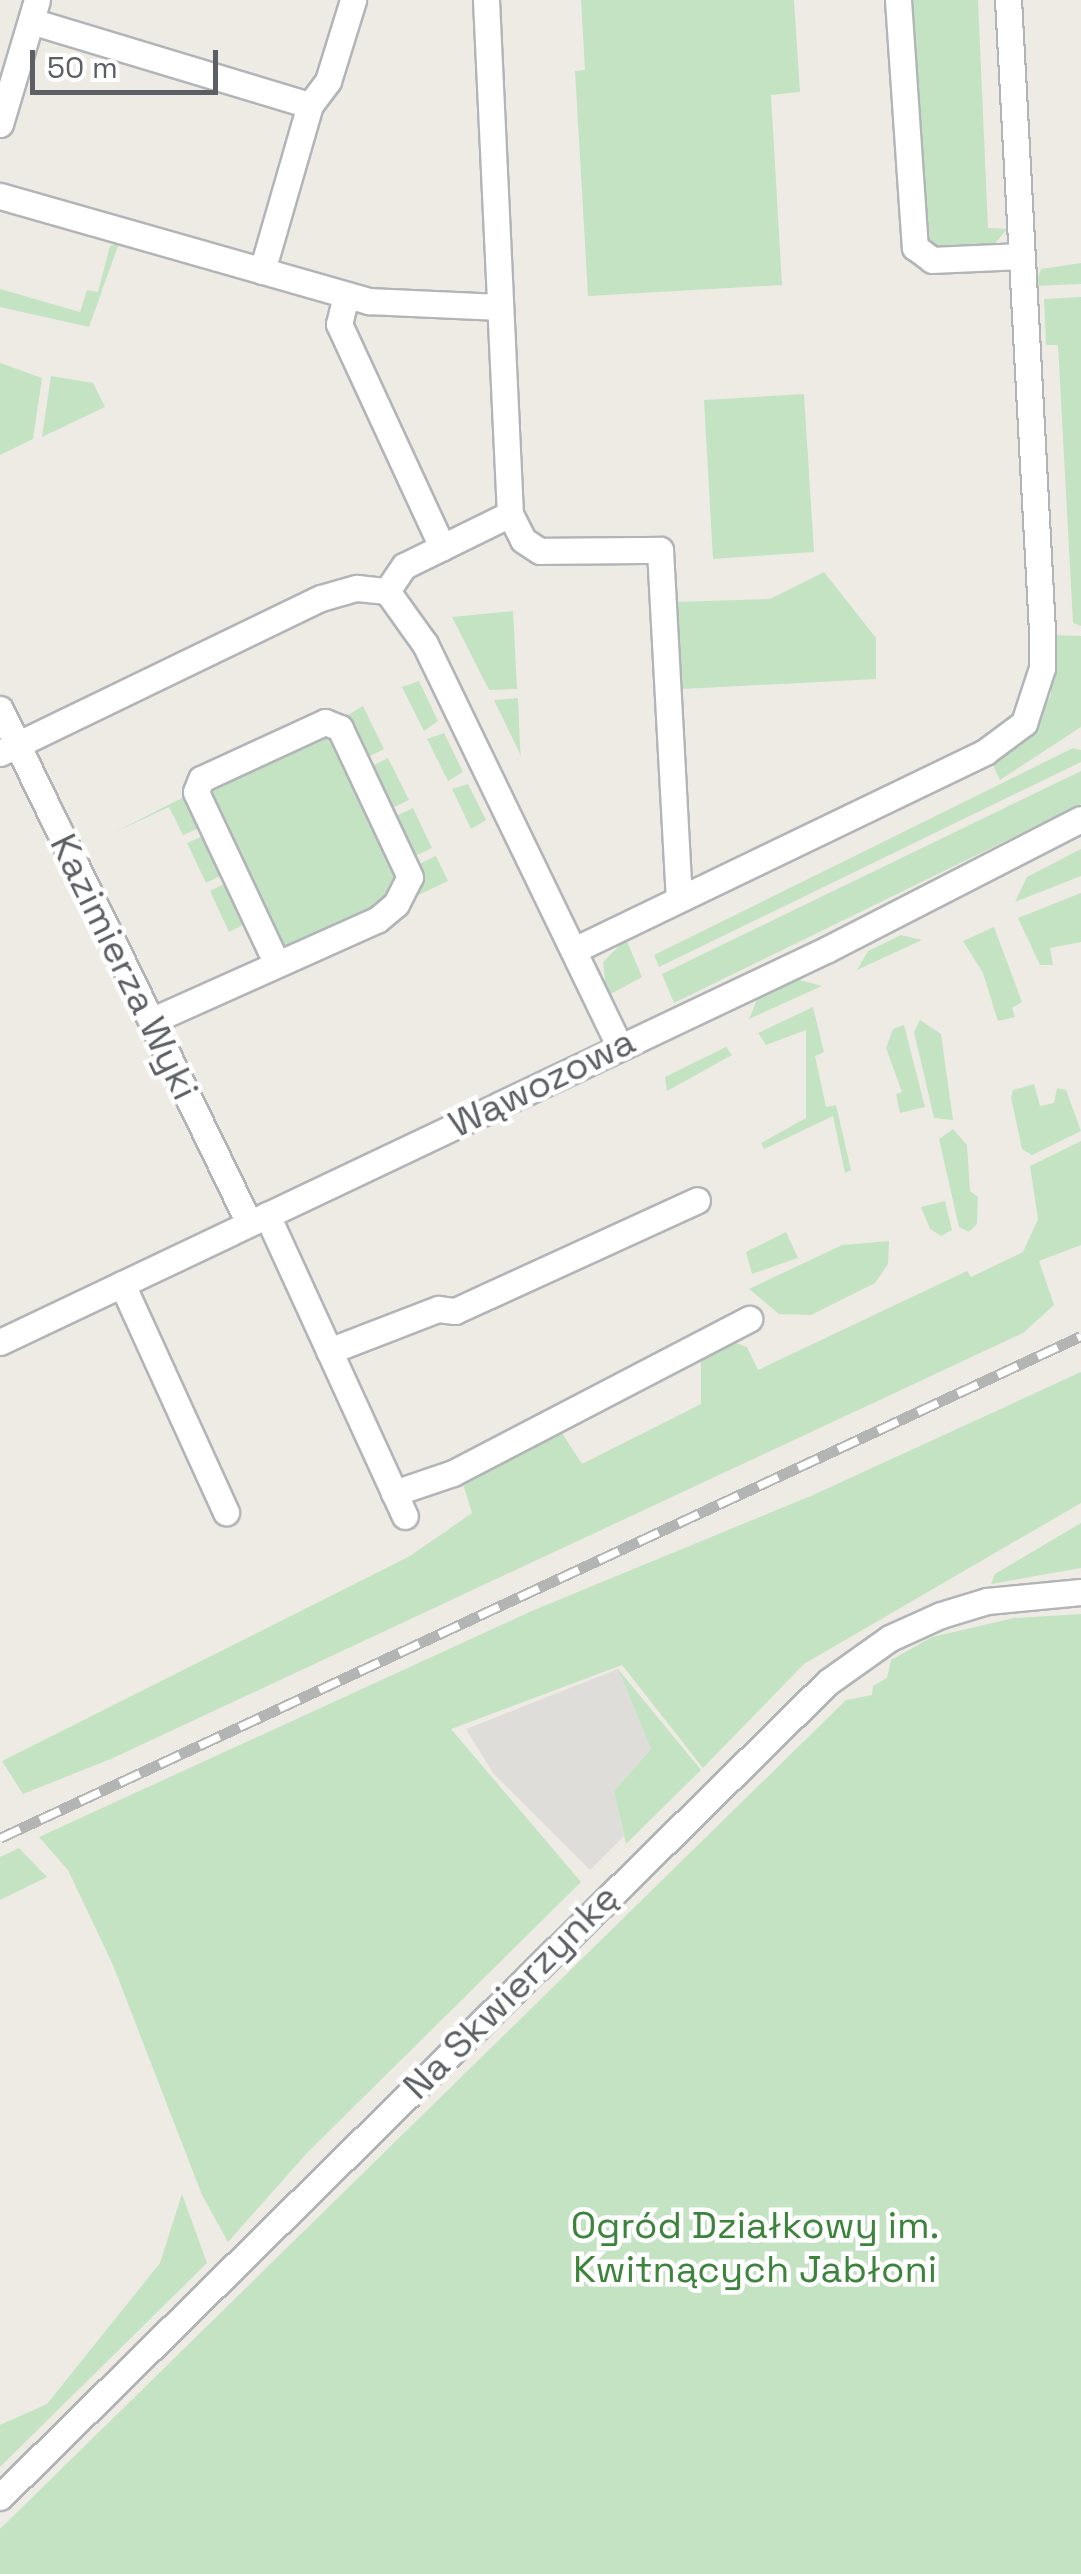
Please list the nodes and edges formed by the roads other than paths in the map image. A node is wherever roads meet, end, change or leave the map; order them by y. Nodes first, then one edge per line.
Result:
1 (354, 0) edge
2 (486, 0) edge
3 (898, 0) edge
4 (1008, 0) edge
5 (34, 11) edge
6 (310, 105) junction
7 (0, 124) edge
8 (0, 196) edge
9 (1020, 256) junction
10 (262, 271) junction
11 (346, 296) junction
12 (499, 307) junction
13 (510, 514) junction
14 (442, 547) junction
15 (387, 592) junction
16 (0, 710) edge
17 (8, 749) edge
18 (1081, 819) edge
19 (679, 898) junction
20 (574, 950) junction
21 (276, 962) junction
22 (152, 1020) junction
23 (619, 1045) junction
24 (697, 1200) dead end
25 (258, 1219) junction
26 (122, 1284) junction
27 (750, 1319) dead end
28 (0, 1342) edge
29 (329, 1351) junction
30 (226, 1512) dead end
31 (1081, 1592) edge
32 (0, 2497) edge

1 - 6 street
2 - 12 street
3 - 9 street
4 - 9 street
5 - 6 street
5 - 7 street
6 - 10 street
8 - 10 street
9 - 19 street
10 - 11 street
11 - 12 street
11 - 14 street
12 - 13 street
13 - 14 street
13 - 19 street
14 - 15 street
15 - 17 street
15 - 20 street
16 - 17 street, Kazimierza Wyki
17 - 22 street, Kazimierza Wyki
18 - 23 street, Wąwozowa
19 - 20 street
20 - 23 street
21 - 21 street
21 - 22 street
22 - 25 street, Kazimierza Wyki
23 - 25 street, Wąwozowa
24 - 29 street
25 - 26 street, Wąwozowa
25 - 29 street, Kazimierza Wyki
26 - 28 street, Wąwozowa
26 - 30 street
27 - 29 street, Kazimierza Wyki
31 - 32 street, Na Skwierzynkę

